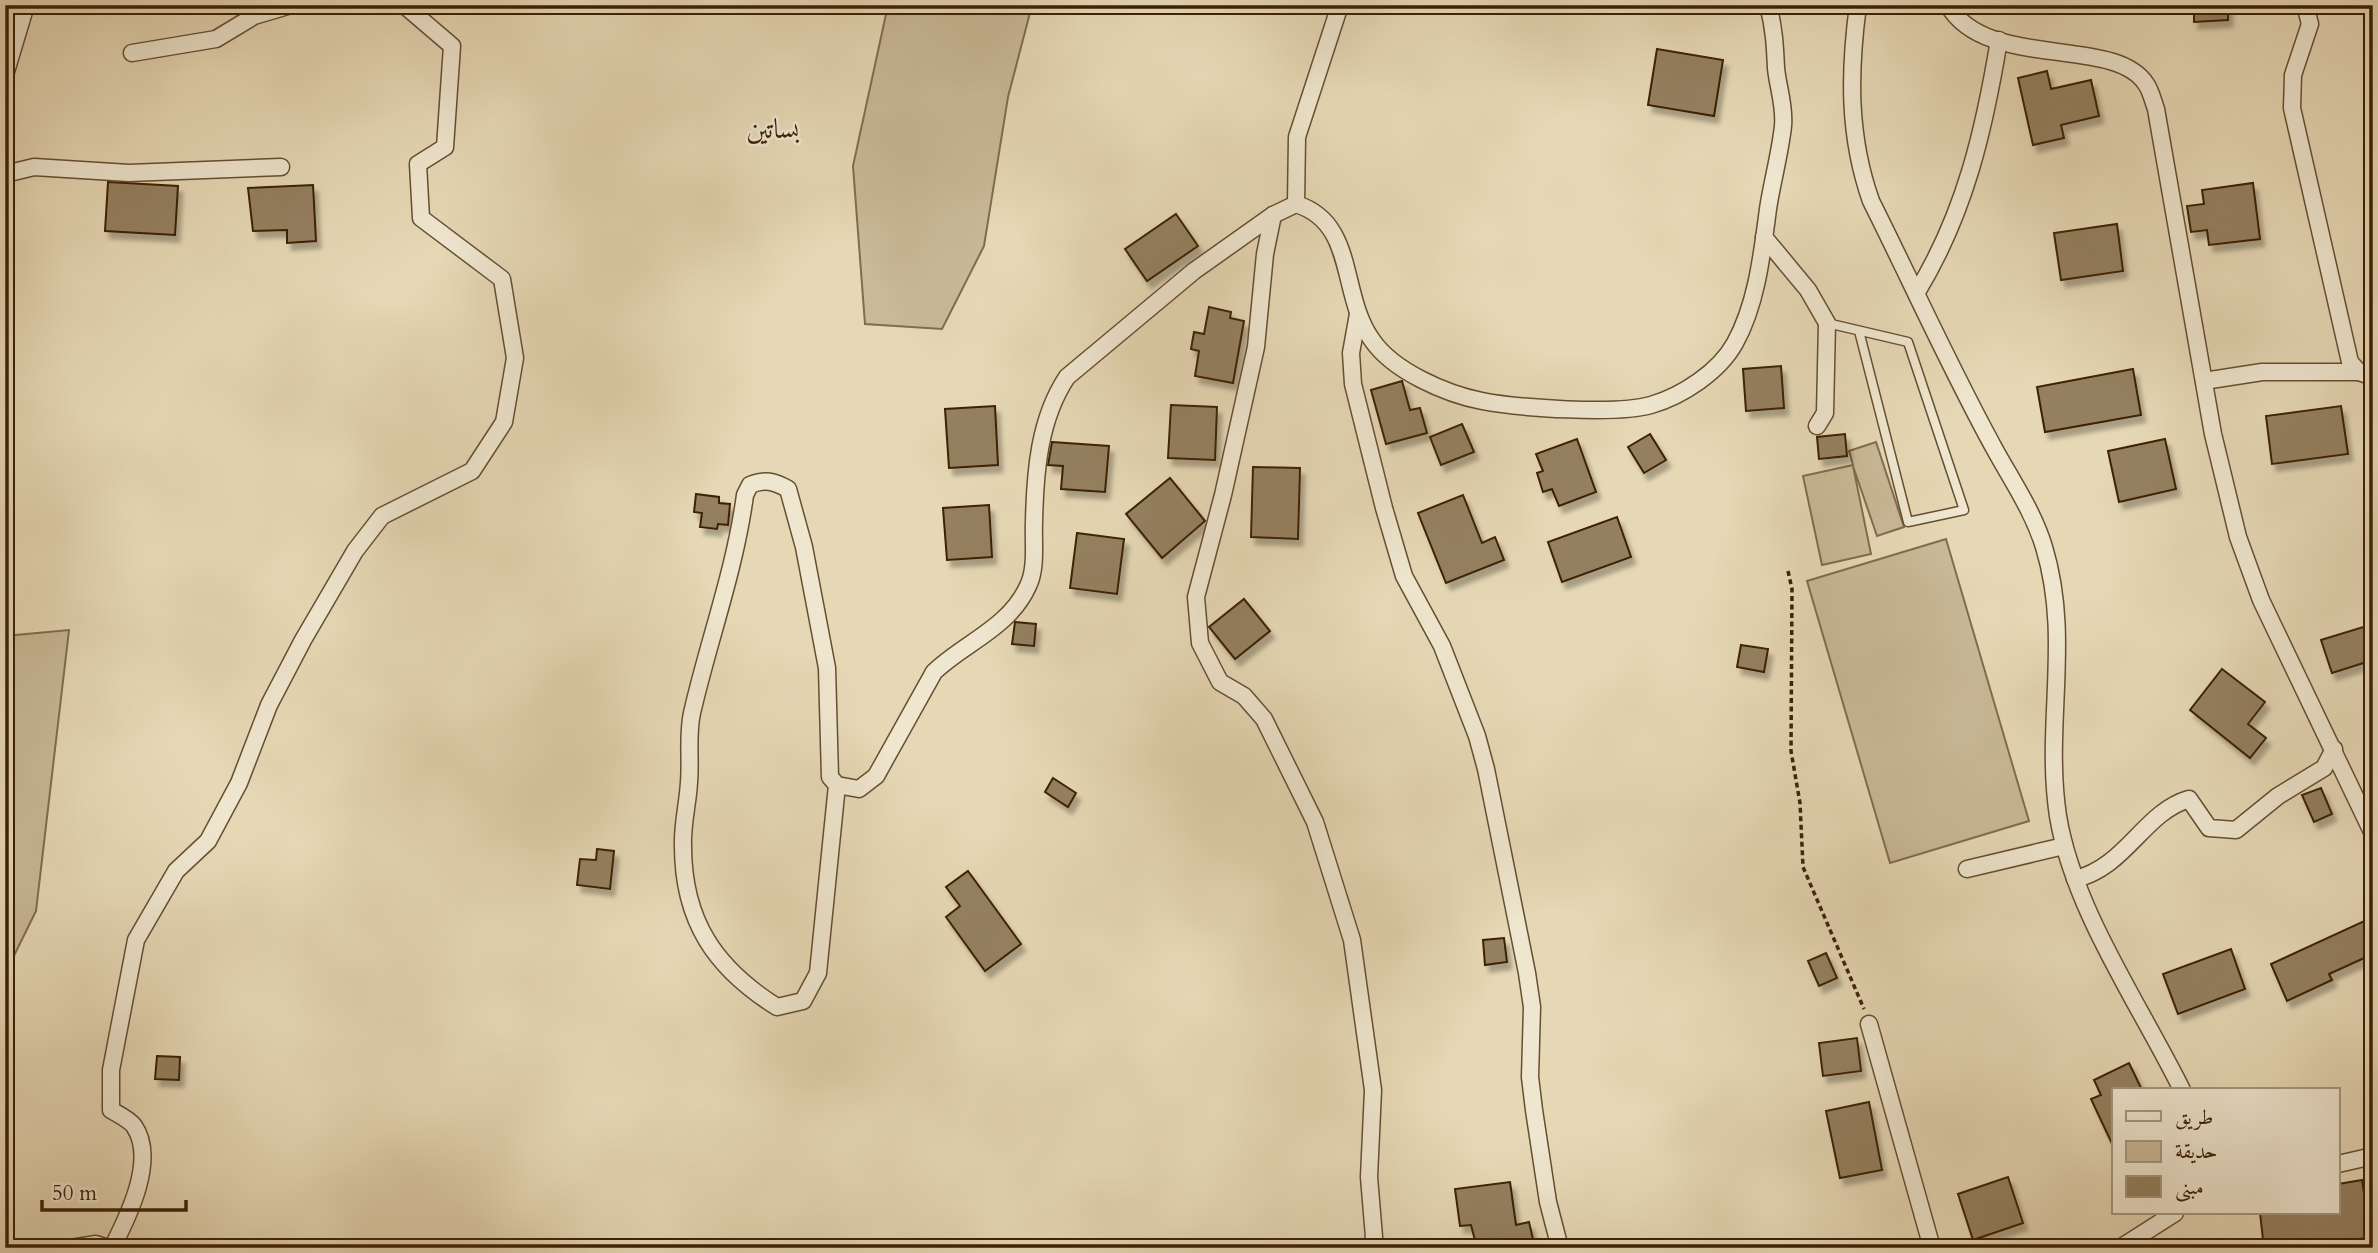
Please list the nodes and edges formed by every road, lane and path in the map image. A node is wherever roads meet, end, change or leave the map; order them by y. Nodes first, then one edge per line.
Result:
1 (26, 5) edge
2 (291, 5) edge
3 (404, 5) edge
4 (1340, 5) edge
5 (1768, 5) edge
6 (1858, 5) edge
7 (1948, 5) edge
8 (2305, 5) edge
9 (1999, 40) junction
10 (132, 53) dead end
11 (5, 75) edge
12 (281, 167) dead end
13 (5, 174) edge
14 (1296, 204) junction
15 (1273, 215) junction
16 (1764, 237) junction
17 (1917, 292) junction
18 (1358, 314) junction
19 (1827, 323) junction
20 (1859, 331) junction
21 (2366, 375) edge
22 (2203, 381) junction
23 (1817, 426) dead end
24 (1788, 571) dead end
25 (2334, 749) junction
26 (837, 785) junction
27 (2373, 834) edge
28 (2064, 846) junction
29 (1967, 869) dead end
30 (2075, 878) junction
31 (1869, 1024) joint
32 (2181, 1088) edge
33 (2373, 1156) edge
34 (2340, 1164) edge
35 (2173, 1214) edge
36 (71, 1248) edge
37 (110, 1248) edge
38 (1371, 1248) edge
39 (1560, 1248) edge
40 (1932, 1248) edge
41 (2120, 1248) edge

1 - 11 street
2 - 10 street
3 - 37 street
4 - 14 street
5 - 16 street
6 - 17 street
7 - 9 street
8 - 21 street
9 - 17 street
9 - 22 street
12 - 13 street
14 - 15 street
14 - 18 street
15 - 26 street
15 - 38 street
16 - 18 street
16 - 19 street
17 - 28 street
18 - 39 street
19 - 20 lane
19 - 23 street
20 - 20 lane
21 - 22 street
22 - 25 street
24 - 31 path
25 - 27 street
25 - 30 street
26 - 26 street
28 - 29 street
28 - 30 street
30 - 32 street
31 - 40 street
33 - 34 street
35 - 41 street
36 - 37 street

